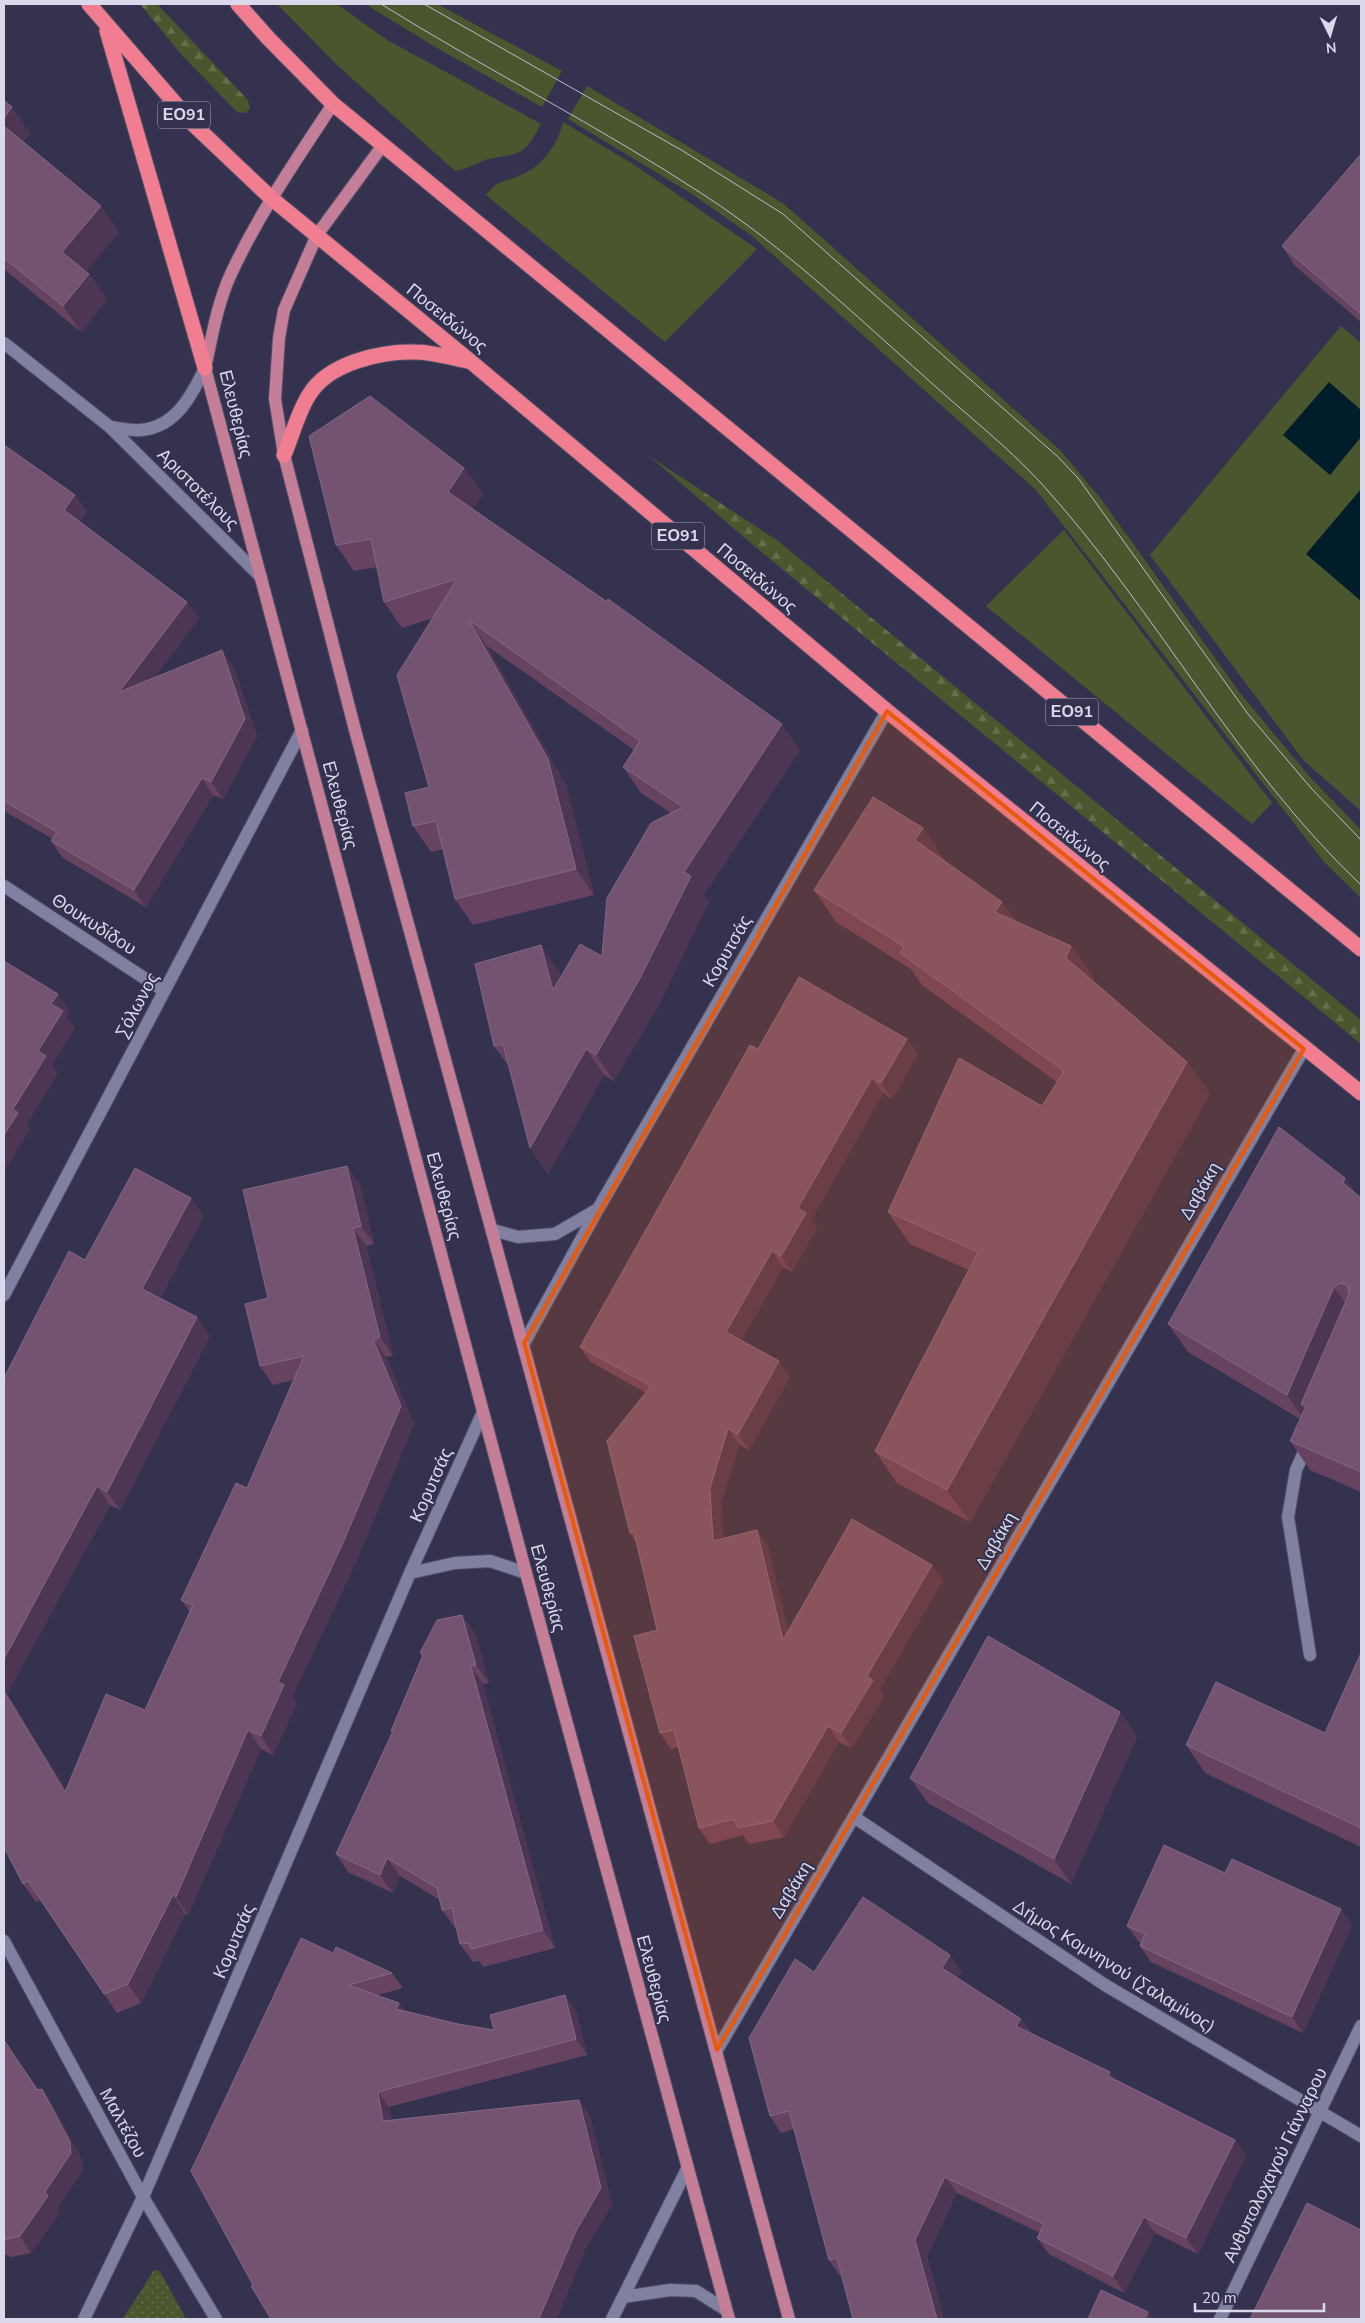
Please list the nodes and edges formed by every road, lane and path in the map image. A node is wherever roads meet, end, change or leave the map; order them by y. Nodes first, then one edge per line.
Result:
1 (89, 4) edge
2 (238, 4) edge
3 (105, 24) junction
4 (333, 104) junction
5 (384, 145) junction
6 (271, 198) junction
7 (317, 235) junction
8 (4, 343) edge
9 (470, 361) junction
10 (205, 368) junction
11 (110, 427) junction
12 (284, 455) junction
13 (261, 577) junction
14 (886, 711) junction
15 (302, 730) junction
16 (4, 886) edge
17 (1361, 949) edge
18 (164, 991) junction
19 (1304, 1048) junction
20 (1361, 1093) edge
21 (598, 1209) junction
22 (493, 1230) junction
23 (4, 1295) edge
24 (524, 1343) junction
25 (483, 1412) junction
26 (1311, 1435) edge
27 (526, 1572) junction
28 (410, 1573) junction
29 (1310, 1655) dead end
30 (854, 1817) junction
31 (4, 1941) edge
32 (1361, 2026) edge
33 (717, 2050) junction
34 (1319, 2112) junction
35 (1361, 2136) edge
36 (687, 2170) junction
37 (144, 2197) junction
38 (623, 2297) junction
39 (728, 2314) edge
40 (84, 2319) edge
41 (216, 2319) edge
42 (612, 2319) edge
43 (789, 2319) edge
44 (1220, 2319) edge

1 - 3 highway, Ποσειδώνος / ΕΟ91
2 - 4 highway, ΕΟ91
3 - 6 highway, Ποσειδώνος / ΕΟ91
3 - 10 highway
4 - 5 highway, ΕΟ91
4 - 6 main road, Ελευθερίας
5 - 7 main road, Ελευθερίας
5 - 17 highway, ΕΟ91
6 - 7 highway, Ποσειδώνος / ΕΟ91
6 - 10 main road, Ελευθερίας
7 - 9 highway, Ποσειδώνος / ΕΟ91
7 - 12 main road, Ελευθερίας
8 - 11 street, Αριστοτέλους
9 - 12 highway
9 - 14 highway, Ποσειδώνος / ΕΟ91
10 - 11 street, Αριστοτέλους
10 - 13 main road, Ελευθερίας
11 - 13 street, Αριστοτέλους
12 - 22 main road, Ελευθερίας
13 - 15 main road, Ελευθερίας
14 - 19 highway, Ποσειδώνος / ΕΟ91
14 - 21 street, Κορυτσάς
15 - 18 street, Σόλωνος
15 - 25 main road, Ελευθερίας
16 - 18 street, Θουκυδίδου
18 - 23 street, Σόλωνος
19 - 20 highway, Ποσειδώνος / ΕΟ91
19 - 30 street, Δαβάκη
21 - 22 street, Κορυτσάς
21 - 24 street, Κορυτσάς
22 - 24 main road, Ελευθερίας
24 - 33 main road, Ελευθερίας
25 - 27 main road, Ελευθερίας
25 - 28 street, Κορυτσάς
26 - 29 street
27 - 28 street
27 - 36 main road, Ελευθερίας
28 - 37 street, Κορυτσάς
30 - 33 street, Δαβάκη
30 - 34 street, Δήμος Κομνηνού (Σαλαμίνος)
31 - 37 street, Μαλτέζου
32 - 34 street, Ανθυπολοχαγού Γιάνναρου
33 - 43 main road, Ελευθερίας
34 - 35 street, Δήμος Κομνηνού (Σαλαμίνος)
34 - 44 street, Ανθυπολοχαγού Γιάνναρου
36 - 38 street
36 - 39 main road, Ελευθερίας
37 - 40 street, Κορυτσάς
37 - 41 street, Μαλτέζου
38 - 39 street
38 - 42 street

